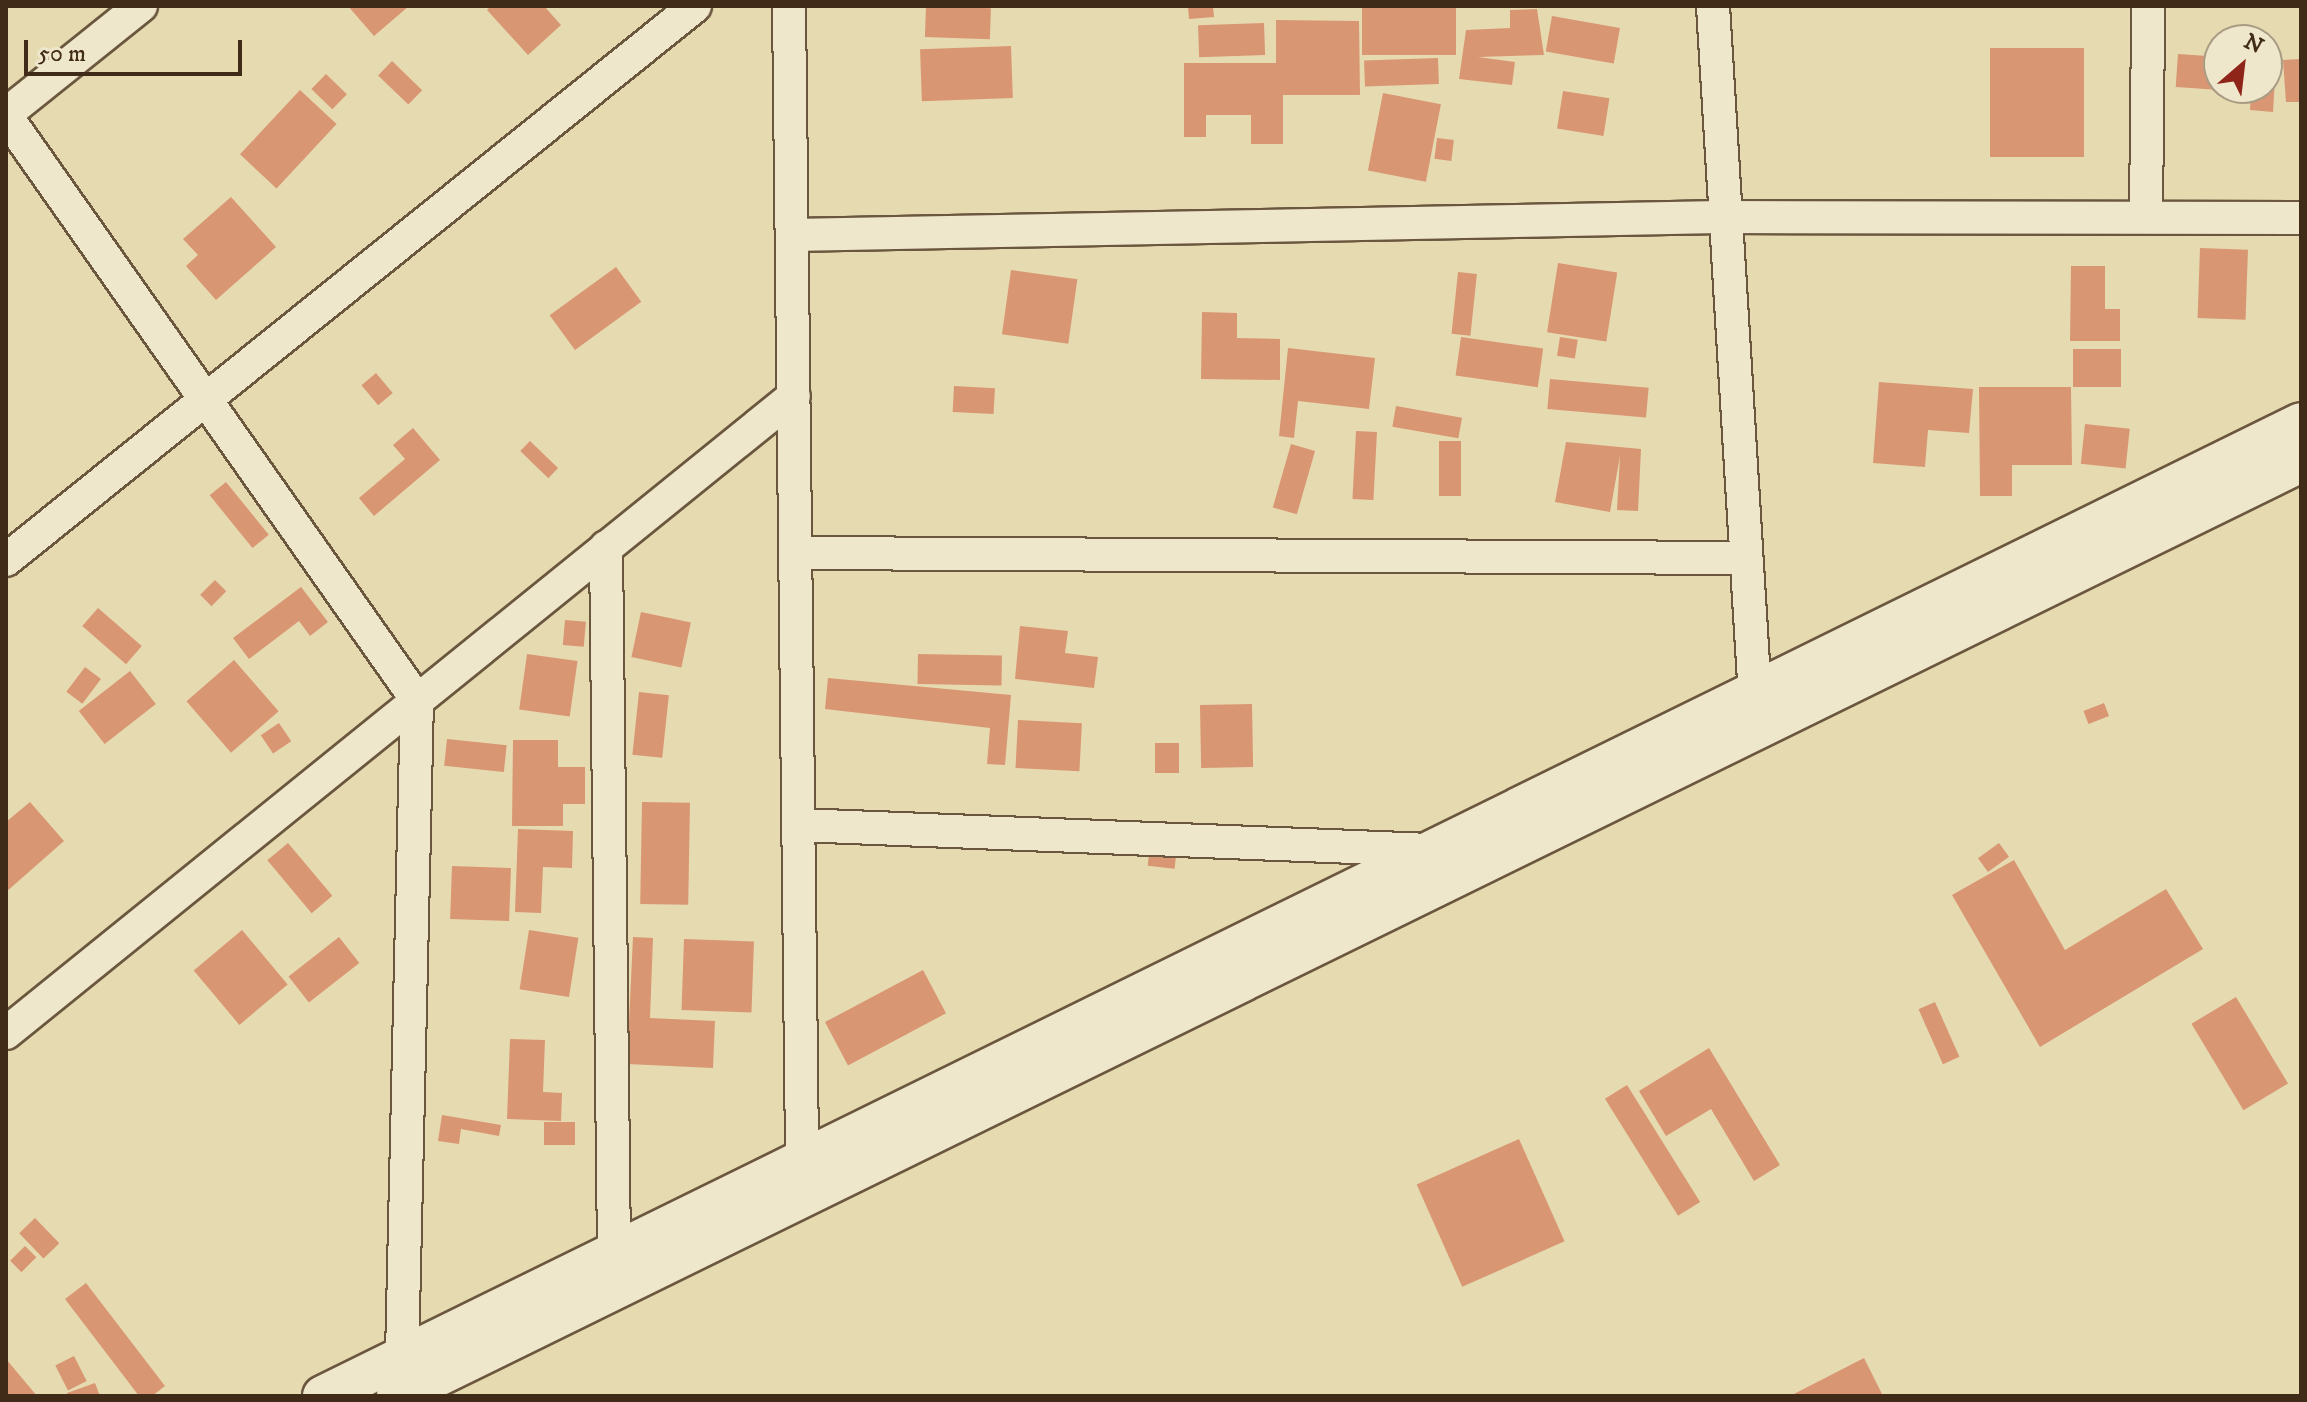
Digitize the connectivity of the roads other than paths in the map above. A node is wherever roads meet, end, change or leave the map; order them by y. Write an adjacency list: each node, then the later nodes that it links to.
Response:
1 (141, 6): 6 (street)
2 (695, 6): 12 (street)
3 (789, 6): 10 (street)
4 (1713, 6): 8 (street)
5 (2148, 6): 7 (street)
6 (6, 115): 12 (street)
7 (2146, 214): 8 (street); 9 (street)
8 (1721, 217): 10 (street); 17 (street)
9 (2301, 218)
10 (792, 235): 11 (street)
11 (794, 396): 15 (street); 16 (street)
12 (205, 400): 18 (street); 19 (street)
13 (2301, 423): 20 (street)
14 (2301, 462): 20 (street)
15 (606, 547): 19 (street); 25 (street)
16 (796, 553): 17 (street); 21 (street)
17 (1741, 558): 20 (street)
18 (6, 560)
19 (417, 700): 23 (street); 26 (street)
20 (1755, 711): 22 (street); 28 (street)
21 (799, 825): 22 (street); 24 (street)
22 (1431, 850): 24 (street)
23 (6, 1033)
24 (802, 1160): 25 (street)
25 (614, 1253): 26 (street)
26 (402, 1357): 27 (street)
27 (323, 1396)
28 (397, 1396)

